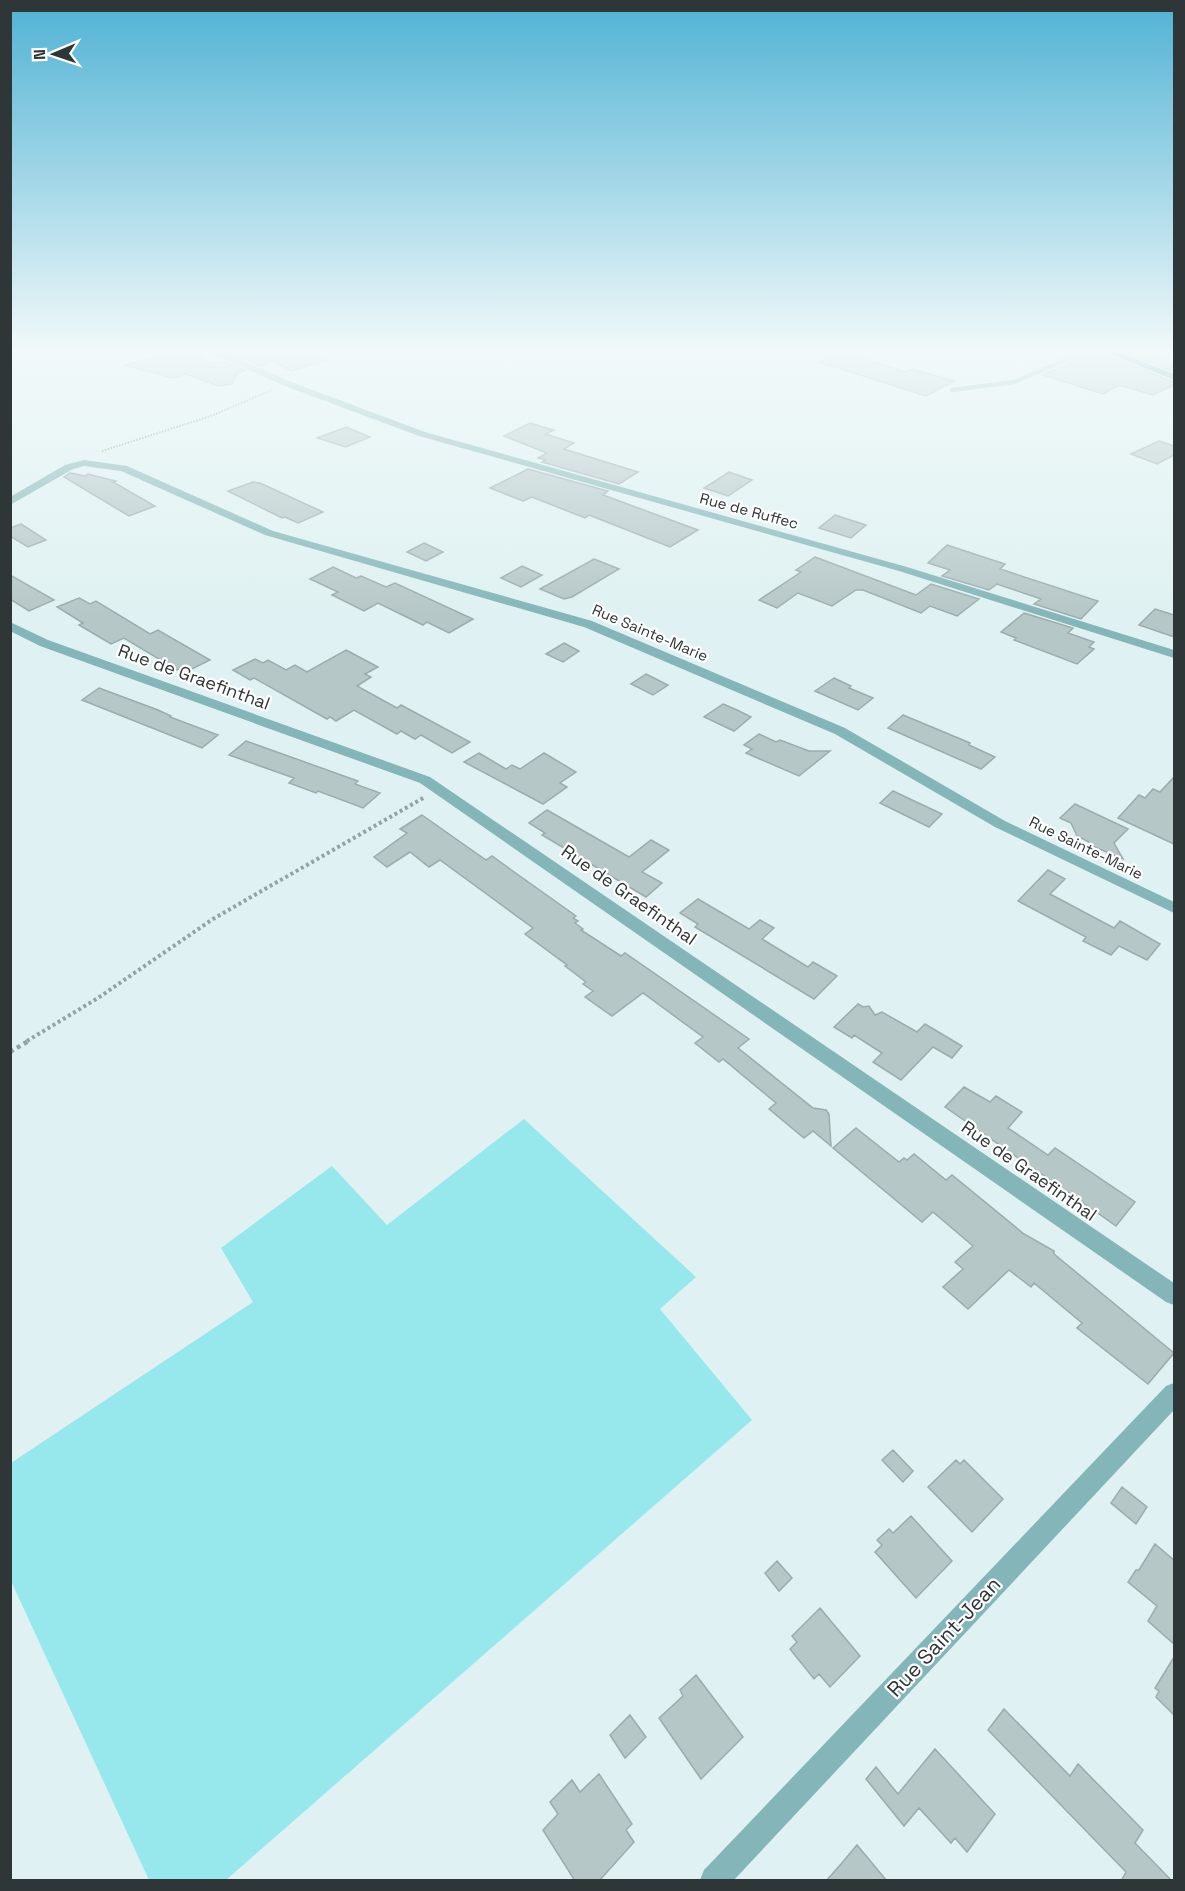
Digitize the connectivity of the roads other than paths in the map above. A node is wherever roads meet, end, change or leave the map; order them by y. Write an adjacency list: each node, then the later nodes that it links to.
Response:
1 (437, 438): 4 (street, Rue de Ruffec)
2 (10, 502): 5 (street, Rue Sainte-Marie)
3 (10, 626): 6 (street, Rue de Graefinthal)
4 (1174, 654)
5 (1174, 908)
6 (1174, 1295)
7 (1174, 1394): 8 (street, Rue Saint-Jean)
8 (714, 1881)

